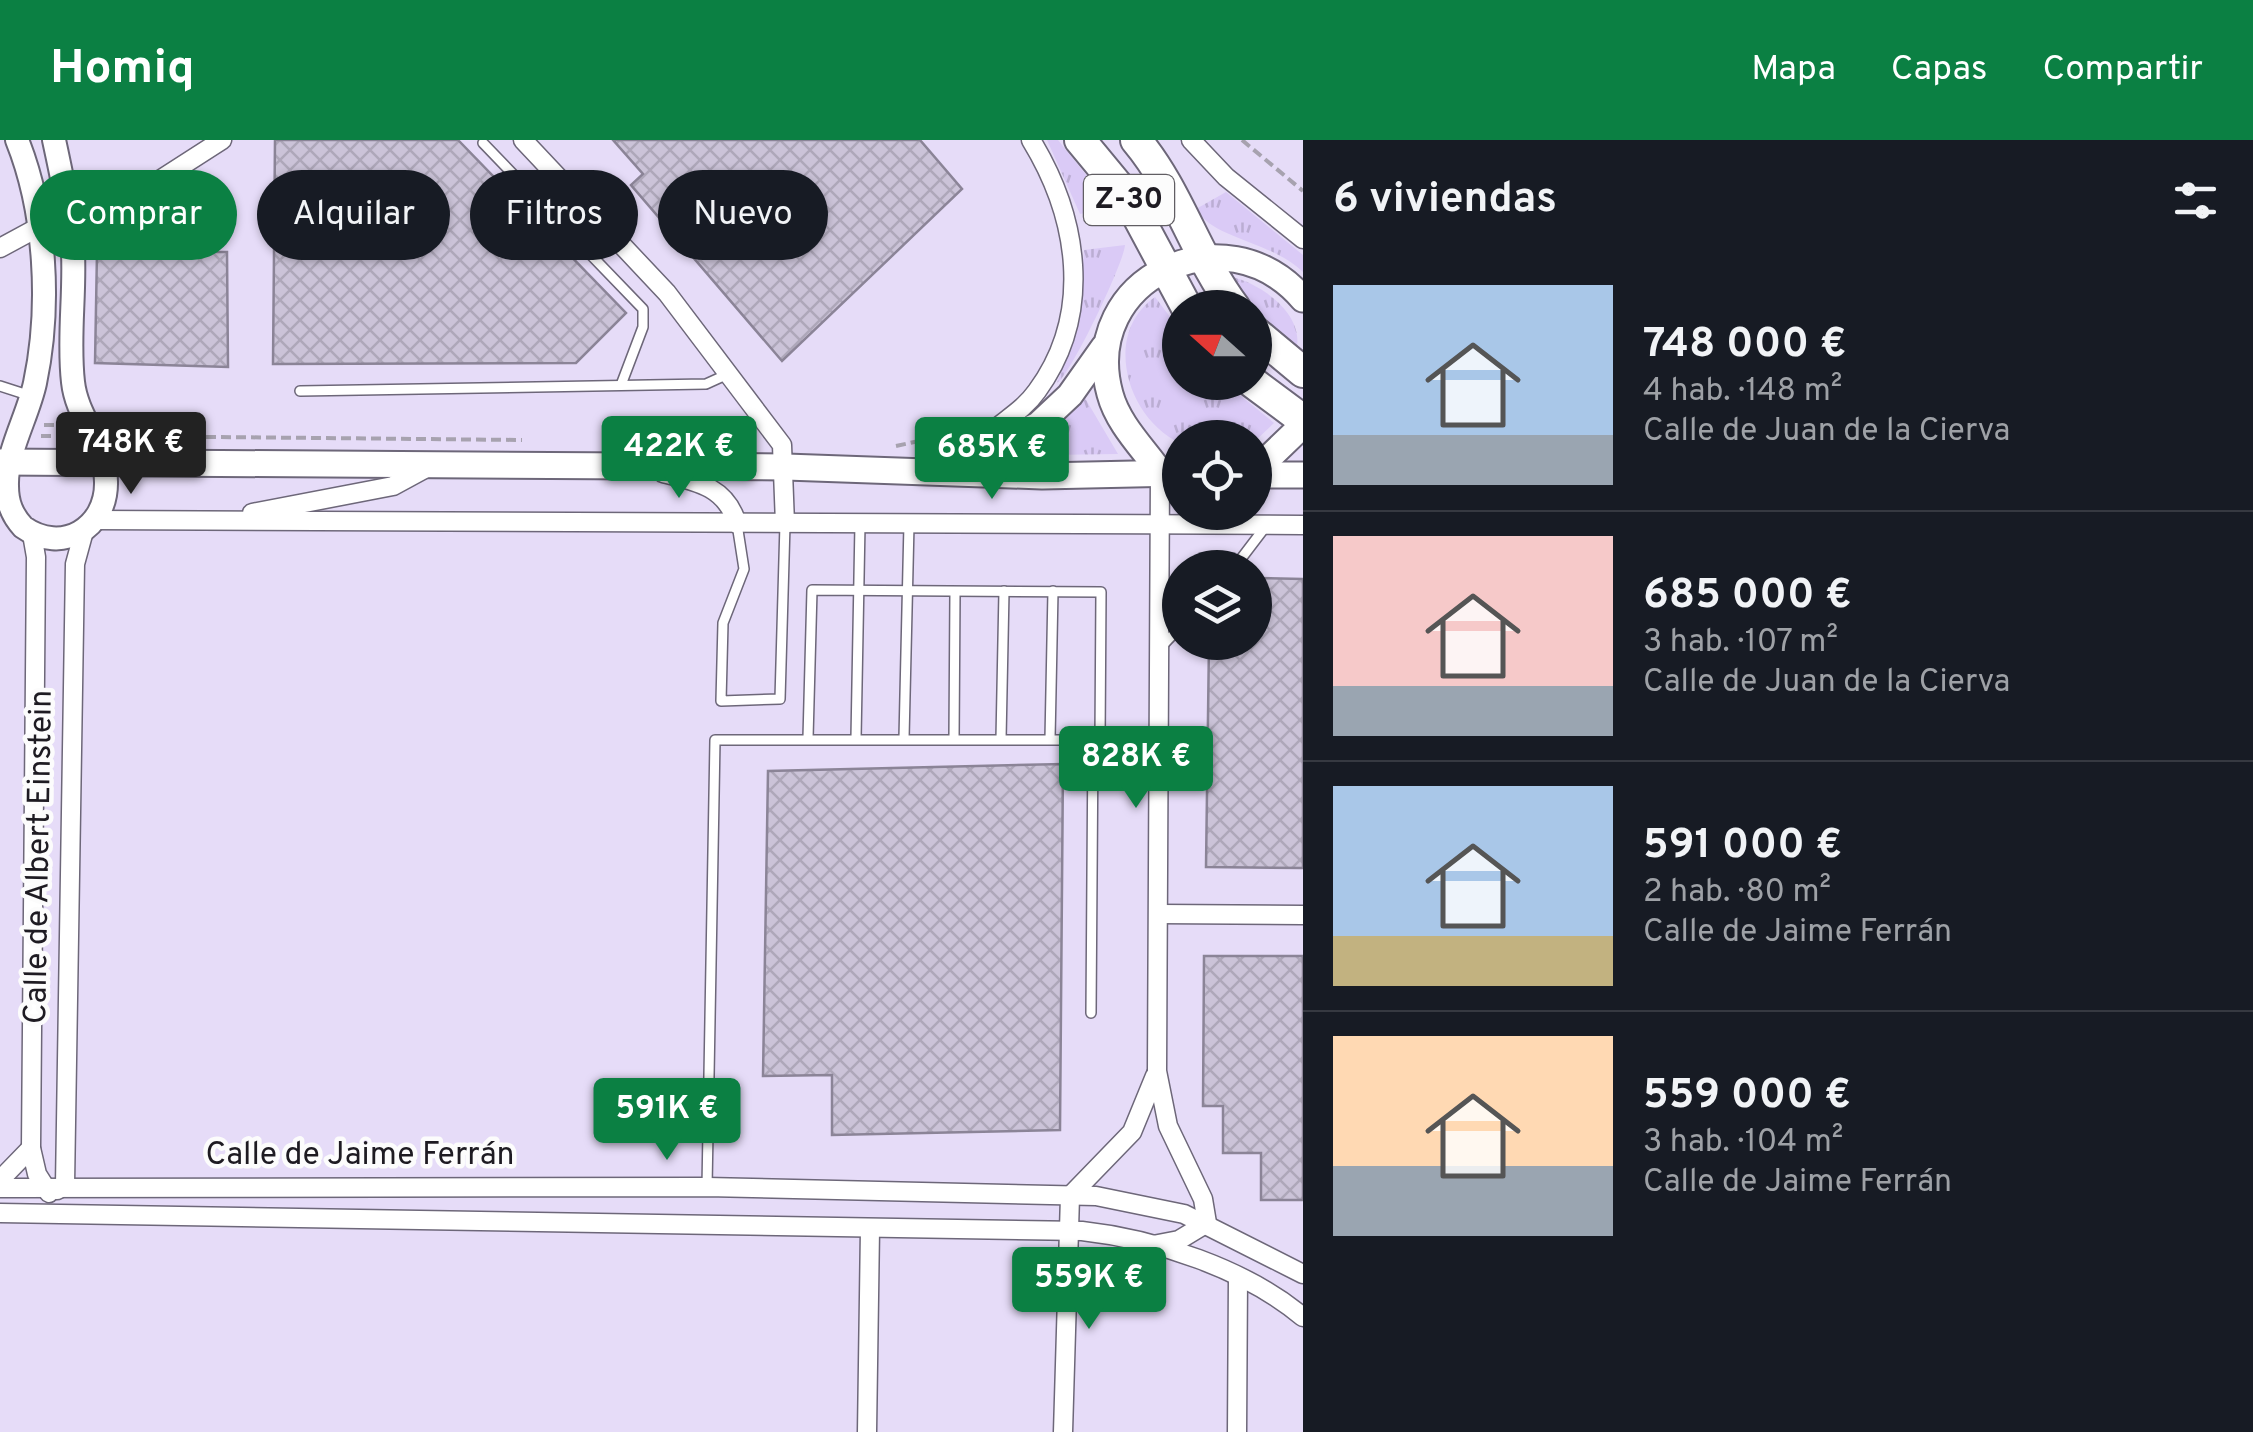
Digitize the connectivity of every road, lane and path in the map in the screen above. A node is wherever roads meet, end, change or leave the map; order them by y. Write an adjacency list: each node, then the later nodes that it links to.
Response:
1 (17, 140): 13 (street)
2 (54, 140): 11 (street)
3 (222, 140): 12 (street)
4 (523, 140): 28 (street)
5 (1031, 140): 42 (street)
6 (1080, 140): 21 (highway, Z-30)
7 (1136, 140): 18 (highway, Z-30)
8 (1191, 140): 16 (street)
9 (1242, 140): 14 (path)
10 (483, 143): 29 (lane)
11 (59, 170)
12 (175, 170)
13 (30, 181)
14 (1303, 191)
15 (30, 232): 17 (street)
16 (1303, 240)
17 (0, 248)
18 (1203, 257): 21 (main road); 23 (highway, Z-30); 24 (main road)
19 (39, 260): 32 (street)
20 (71, 260): 41 (street)
21 (1164, 269): 22 (highway, Z-30); 26 (main road)
22 (1176, 290)
23 (1224, 290)
24 (1303, 299)
25 (1272, 346): 27 (highway)
26 (1104, 347): 42 (main road); 45 (main road)
27 (1303, 372)
28 (728, 374): 29 (lane); 48 (street)
29 (621, 385): 31 (lane)
30 (0, 386): 32 (lane)
31 (300, 391)
32 (32, 396): 38 (street)
33 (1272, 398): 34 (highway)
34 (1303, 422): 43 (main road)
35 (44, 424): 36 (path)
36 (73, 425)
37 (974, 427): 40 (path)
38 (20, 436): 41 (path); 44 (street)
39 (535, 441): 41 (path)
40 (893, 446)
41 (101, 448): 44 (main road); 46 (main road); 62 (street)
42 (973, 454): 49 (main road)
43 (1272, 455)
44 (5, 462): 61 (street)
45 (1162, 463)
46 (434, 464): 47 (main road); 53 (street)
47 (639, 466): 48 (main road); 55 (street)
48 (786, 467): 49 (main road); 56 (street)
49 (946, 470): 50 (main road)
50 (1162, 472)
51 (1272, 474): 52 (main road)
52 (1303, 476)
53 (217, 520): 55 (street); 62 (street)
54 (1162, 520): 63 (street)
55 (737, 524): 56 (street); 56 (lane)
56 (785, 524): 57 (street)
57 (860, 524): 58 (street); 67 (lane)
58 (910, 524): 63 (street); 68 (lane)
59 (1272, 525): 60 (street)
60 (1303, 525)
61 (17, 526): 62 (street); 85 (street, Calle de Albert Einstein)
62 (90, 526): 88 (street, Calle de Albert Einstein)
63 (1161, 526): 65 (street)
64 (1191, 530): 66 (street)
65 (1163, 550)
66 (1167, 550)
67 (859, 592): 68 (lane); 73 (lane); 74 (lane)
68 (908, 592): 69 (lane); 75 (lane)
69 (955, 592): 70 (lane); 76 (lane)
70 (1004, 592): 71 (lane); 77 (lane)
71 (1053, 592): 78 (lane); 79 (lane)
72 (1162, 646): 80 (street)
73 (808, 738): 74 (lane); 87 (lane)
74 (856, 738): 75 (lane)
75 (904, 738): 76 (lane)
76 (954, 739): 77 (lane)
77 (1001, 739): 78 (lane)
78 (1050, 739): 79 (lane)
79 (1096, 739): 80 (lane); 83 (lane)
80 (1160, 740): 81 (street)
81 (1158, 914): 82 (street); 84 (street)
82 (1303, 914)
83 (1092, 1013)
84 (1156, 1070): 89 (street); 92 (street)
85 (31, 1148): 86 (street); 88 (street, Calle de Albert Einstein)
86 (0, 1184): 88 (street, Calle de Jaime Ferrán)
87 (707, 1187): 88 (street, Calle de Jaime Ferrán); 89 (street, Calle de Jaime Ferrán)
88 (53, 1190): 90 (street); 91 (street)
89 (1070, 1196): 92 (street, Calle de Jaime Ferrán); 94 (street)
90 (75, 1210): 91 (street, Calle de Jaime Ferrán); 93 (street, Calle de Jaime Ferrán)
91 (2, 1213)
92 (1207, 1223): 95 (street); 96 (street, Calle de Jaime Ferrán)
93 (870, 1229): 94 (street, Calle de Jaime Ferrán); 99 (street)
94 (1068, 1231): 95 (street, Calle de Jaime Ferrán); 100 (street)
95 (1152, 1245): 97 (street, Calle de Jaime Ferrán)
96 (1303, 1274)
97 (1238, 1277): 98 (street, Calle de Jaime Ferrán); 101 (street)
98 (1303, 1318)
99 (867, 1432)
100 (1064, 1432)
101 (1237, 1432)

